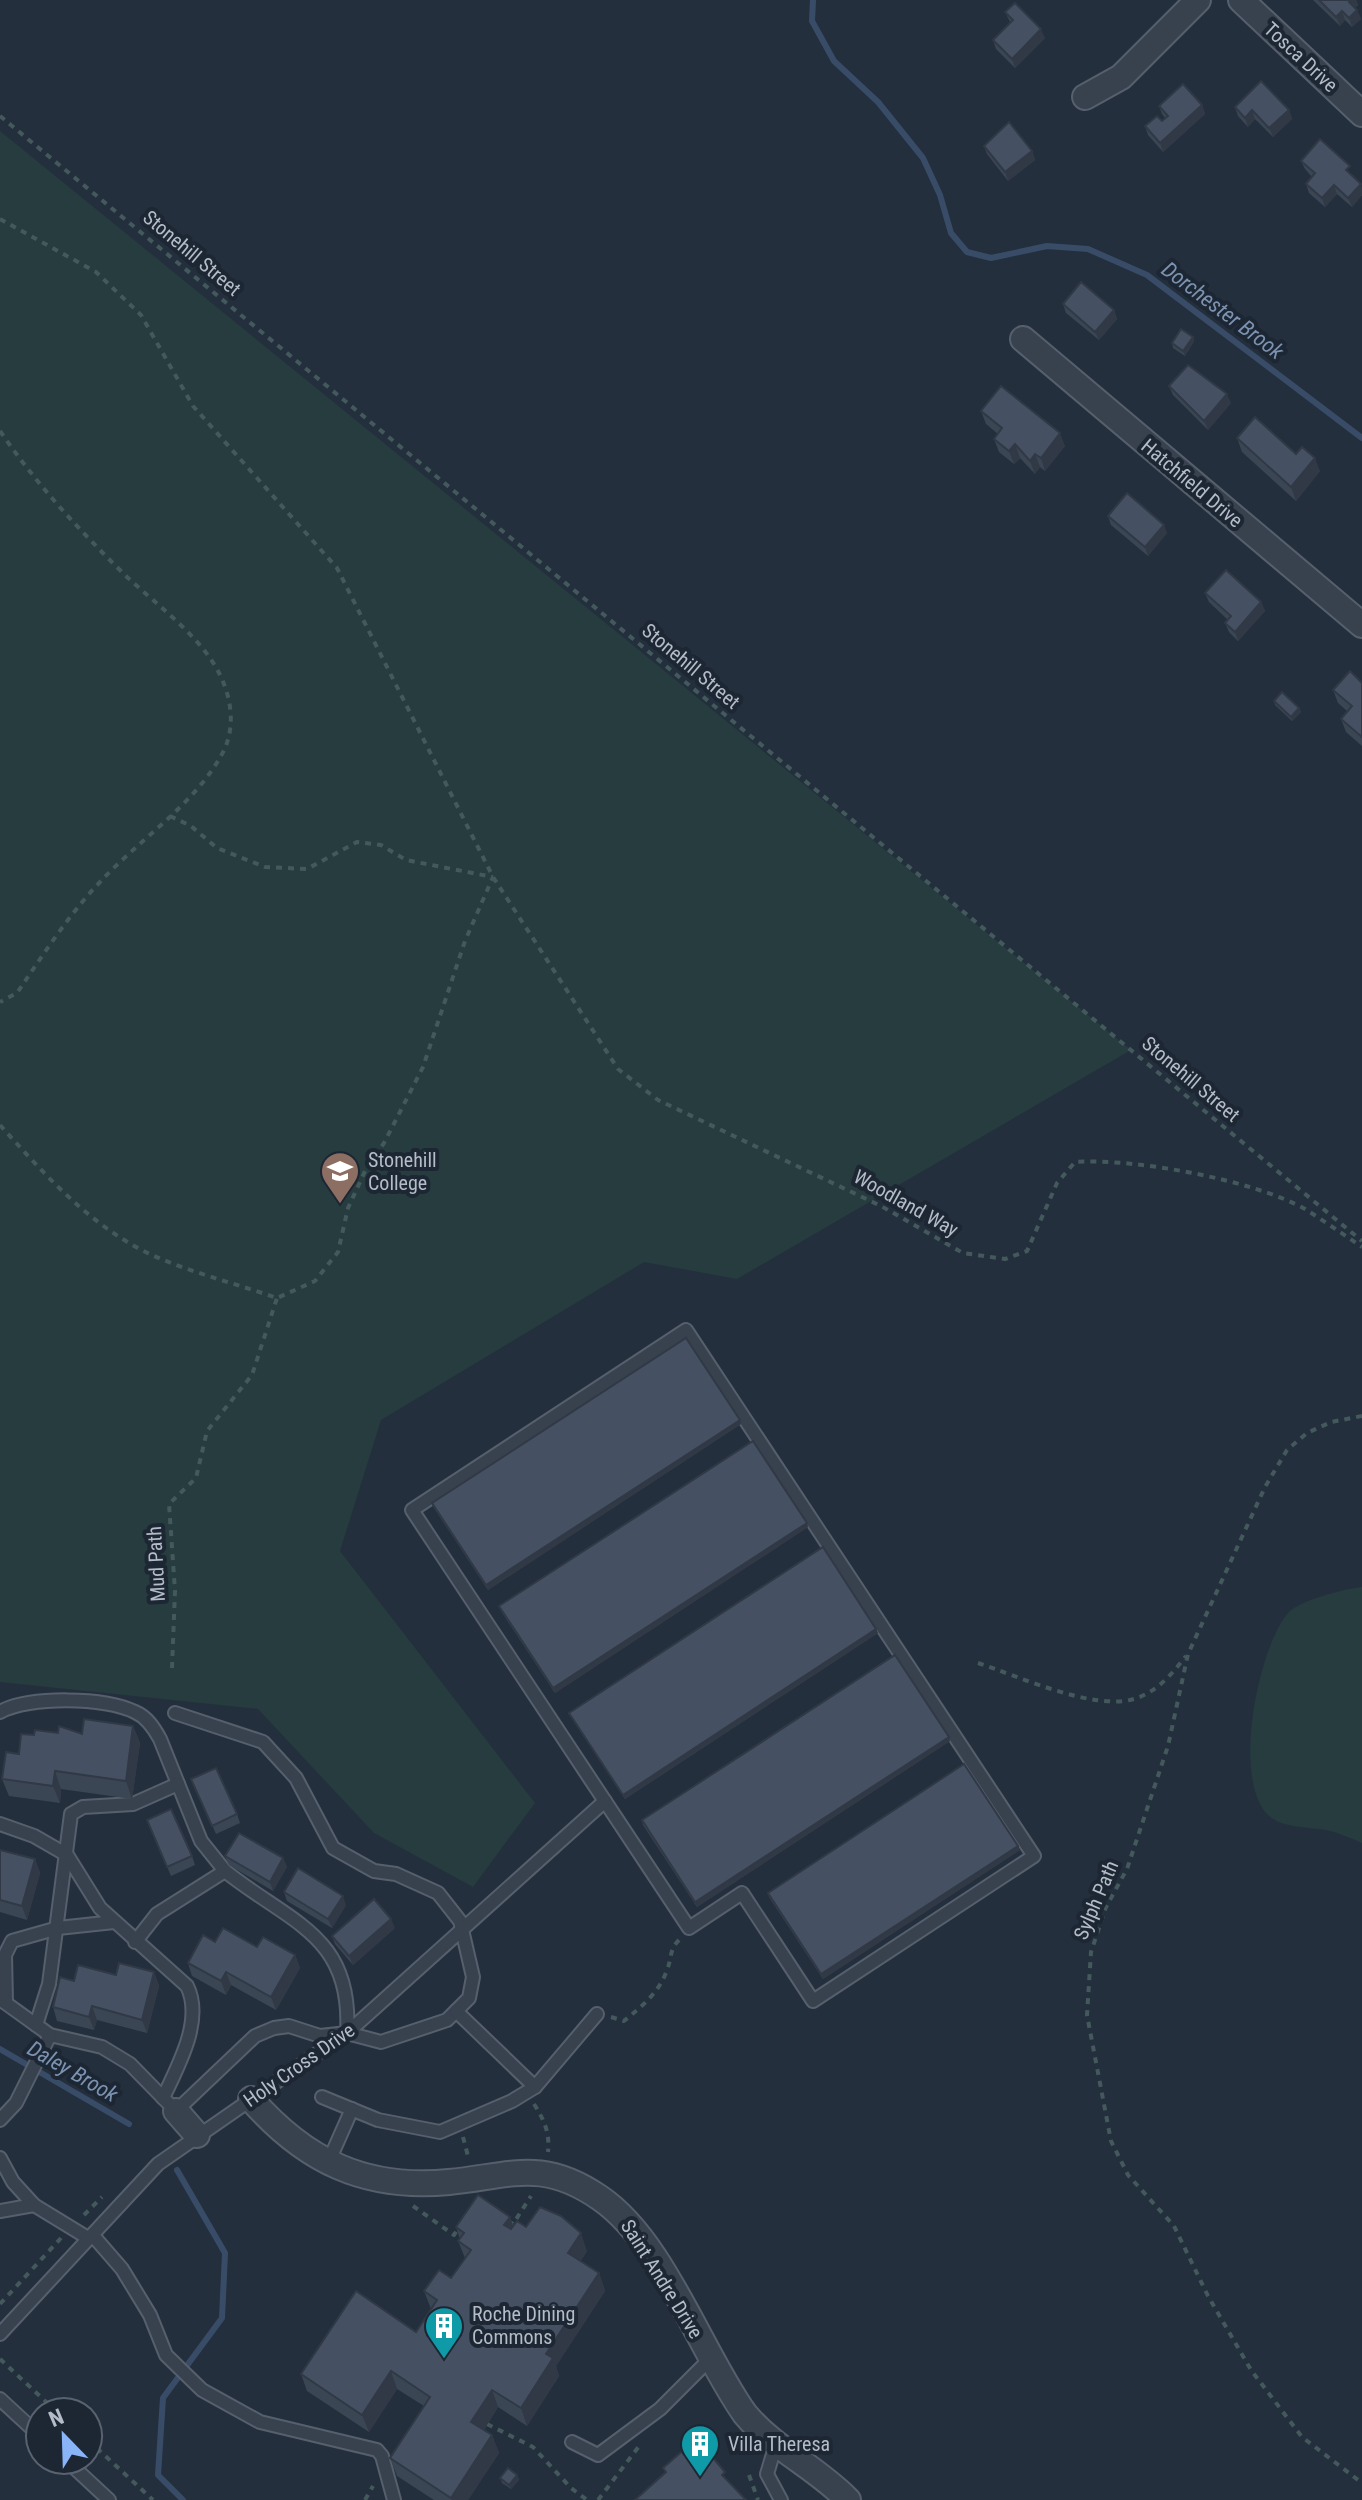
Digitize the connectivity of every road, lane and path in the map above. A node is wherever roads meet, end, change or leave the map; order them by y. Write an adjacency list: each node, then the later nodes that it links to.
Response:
1 (1198, 0): 3 (street)
2 (1241, 0): 4 (street, Tosca Drive)
3 (1085, 97)
4 (1362, 114)
5 (0, 116): 14 (path, Stonehill Street)
6 (0, 219): 11 (path)
7 (1023, 339): 9 (street, Hatchfield Drive)
8 (0, 431): 10 (path)
9 (1362, 625)
10 (170, 816): 11 (path); 12 (path)
11 (493, 877): 14 (path, Woodland Way); 15 (path)
12 (0, 1002)
13 (0, 1125): 15 (path)
14 (1362, 1244)
15 (277, 1298): 19 (path, Mud Path)
16 (1362, 1416): 17 (path, Sylph Path)
17 (1188, 1654): 18 (path); 72 (path, Sylph Path)
18 (978, 1663)
19 (172, 1668)
20 (0, 1712): 22 (lane)
21 (175, 1713): 28 (lane)
22 (178, 1784): 25 (lane); 26 (lane)
23 (605, 1801): 28 (lane, Holy Cross Drive); 30 (lane); 30 (lane)
24 (0, 1824): 25 (lane)
25 (67, 1855): 27 (lane); 29 (lane)
26 (225, 1871): 31 (lane); 36 (lane)
27 (114, 1922): 29 (lane); 31 (lane)
28 (462, 1927): 33 (lane); 36 (lane, Holy Cross Drive)
29 (58, 1928): 32 (lane); 35 (lane)
30 (689, 1928): 34 (path)
31 (135, 1942): 41 (lane)
32 (3, 2001): 35 (lane)
33 (456, 2011): 36 (lane); 38 (lane)
34 (597, 2014): 38 (lane)
35 (36, 2025): 37 (lane)
36 (347, 2033): 40 (lane, Holy Cross Drive); 41 (lane)
37 (50, 2035): 41 (lane); 43 (lane)
38 (531, 2089): 44 (lane); 47 (path)
39 (322, 2097): 42 (lane)
40 (251, 2099): 45 (lane, Holy Cross Drive); 48 (street, Saint Andre Drive)
41 (170, 2104): 45 (street)
42 (352, 2109): 44 (lane); 48 (lane)
43 (0, 2120)
44 (460, 2123): 49 (path)
45 (197, 2135): 57 (lane, Holy Cross Drive)
46 (0, 2158): 52 (lane)
47 (547, 2159)
48 (328, 2163): 60 (street, Saint Andre Drive)
49 (470, 2164)
50 (538, 2185): 54 (path)
51 (402, 2198): 55 (path)
52 (34, 2205): 53 (lane); 57 (lane)
53 (0, 2211)
54 (501, 2217)
55 (462, 2224)
56 (61, 2237): 58 (path)
57 (92, 2239): 59 (lane, Holy Cross Drive); 75 (lane)
58 (0, 2304)
59 (0, 2334)
60 (711, 2358): 66 (lane); 68 (street, Saint Andre Drive)
61 (0, 2359): 62 (path)
62 (40, 2396)
63 (0, 2399): 64 (lane)
64 (24, 2421)
65 (487, 2424): 76 (path)
66 (572, 2442)
67 (642, 2443): 77 (path)
68 (776, 2444): 79 (lane); 80 (street, Saint Andre Drive)
69 (104, 2455): 74 (path)
70 (751, 2468): 78 (path)
71 (83, 2476): 73 (lane)
72 (1362, 2483)
73 (109, 2500)
74 (153, 2500)
75 (394, 2500)
76 (587, 2500)
77 (598, 2500)
78 (758, 2500)
79 (781, 2500)
80 (848, 2500)

